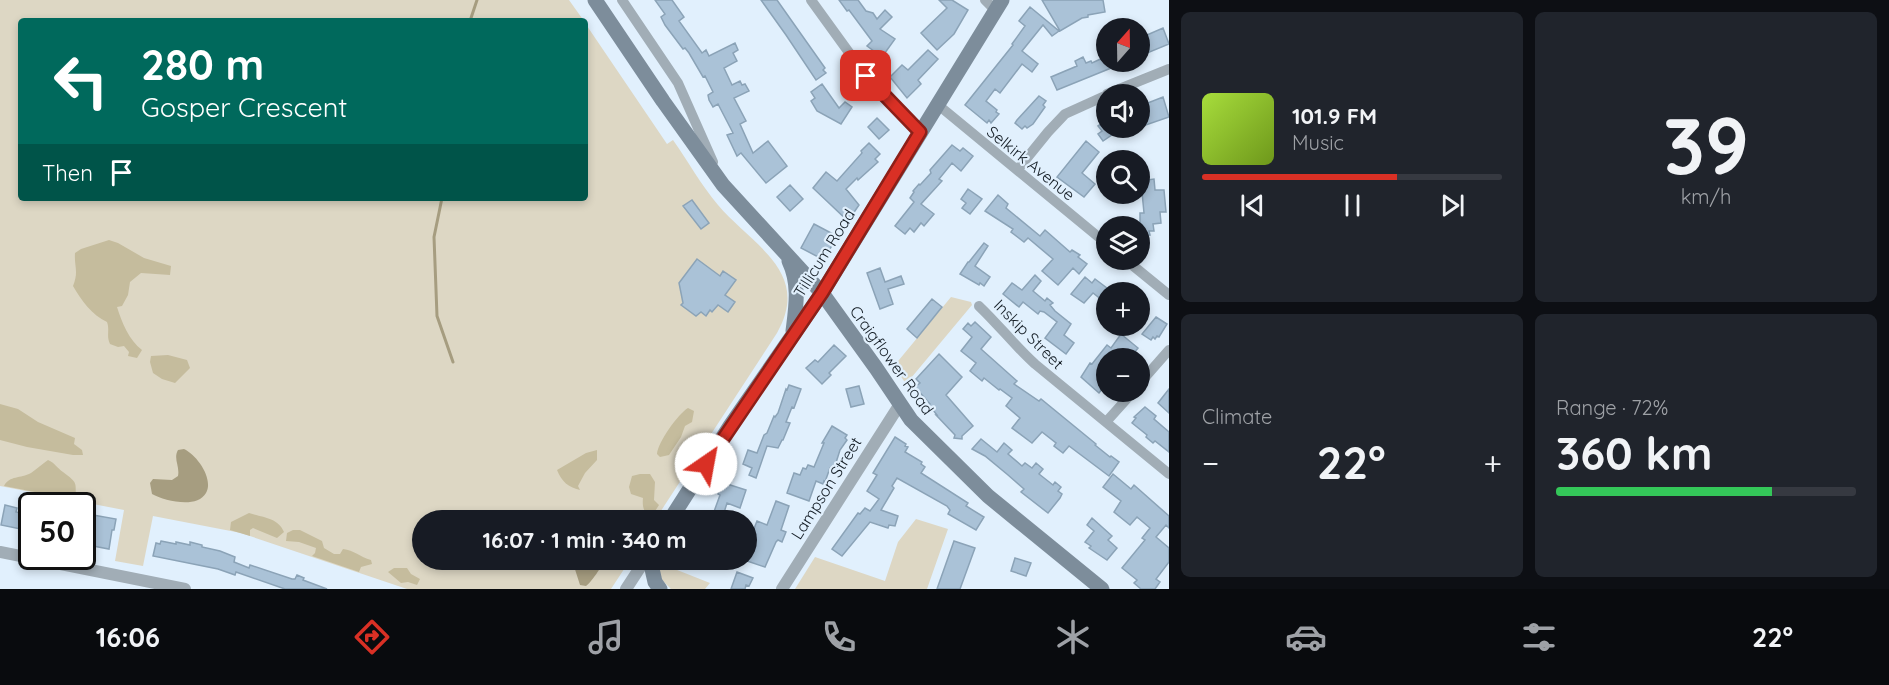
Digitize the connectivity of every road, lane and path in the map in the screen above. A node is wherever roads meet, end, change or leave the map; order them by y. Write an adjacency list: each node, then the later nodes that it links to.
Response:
1 (595, 0): 11 (main road, Craigflower Road)
2 (622, 0): 11 (street, Craigflower Road)
3 (811, 0): 9 (street)
4 (994, 3): 8 (main road, Tillicum Road)
5 (1169, 69): 6 (street)
6 (1133, 84)
7 (1096, 99): 10 (street)
8 (937, 104): 9 (main road, Tillicum Road); 10 (street, Selkirk Avenue)
9 (920, 132): 15 (main road, Tillicum Road)
10 (1018, 169): 12 (street, Selkirk Avenue)
11 (723, 185): 13 (main road, Craigflower Road)
12 (1096, 235)
13 (775, 241): 15 (main road, Craigflower Road); 18 (main road)
14 (1138, 270): 16 (street)
15 (822, 293): 18 (main road, Tillicum Road); 22 (main road, Craigflower Road)
16 (1169, 295)
17 (980, 306): 23 (street, Inskip Street)
18 (792, 335): 25 (main road, Tillicum Road)
19 (1169, 350): 20 (street)
20 (1150, 372)
21 (1124, 402): 23 (street)
22 (900, 404): 32 (street, Lampson Street); 33 (main road, Craigflower Road)
23 (1106, 422): 24 (street, Inskip Street)
24 (1169, 474)
25 (676, 510)
26 (0, 552): 29 (street)
27 (638, 570): 30 (street)
28 (652, 570): 31 (main road)
29 (185, 589)
30 (626, 589)
31 (660, 589)
32 (782, 589)
33 (1102, 589)

